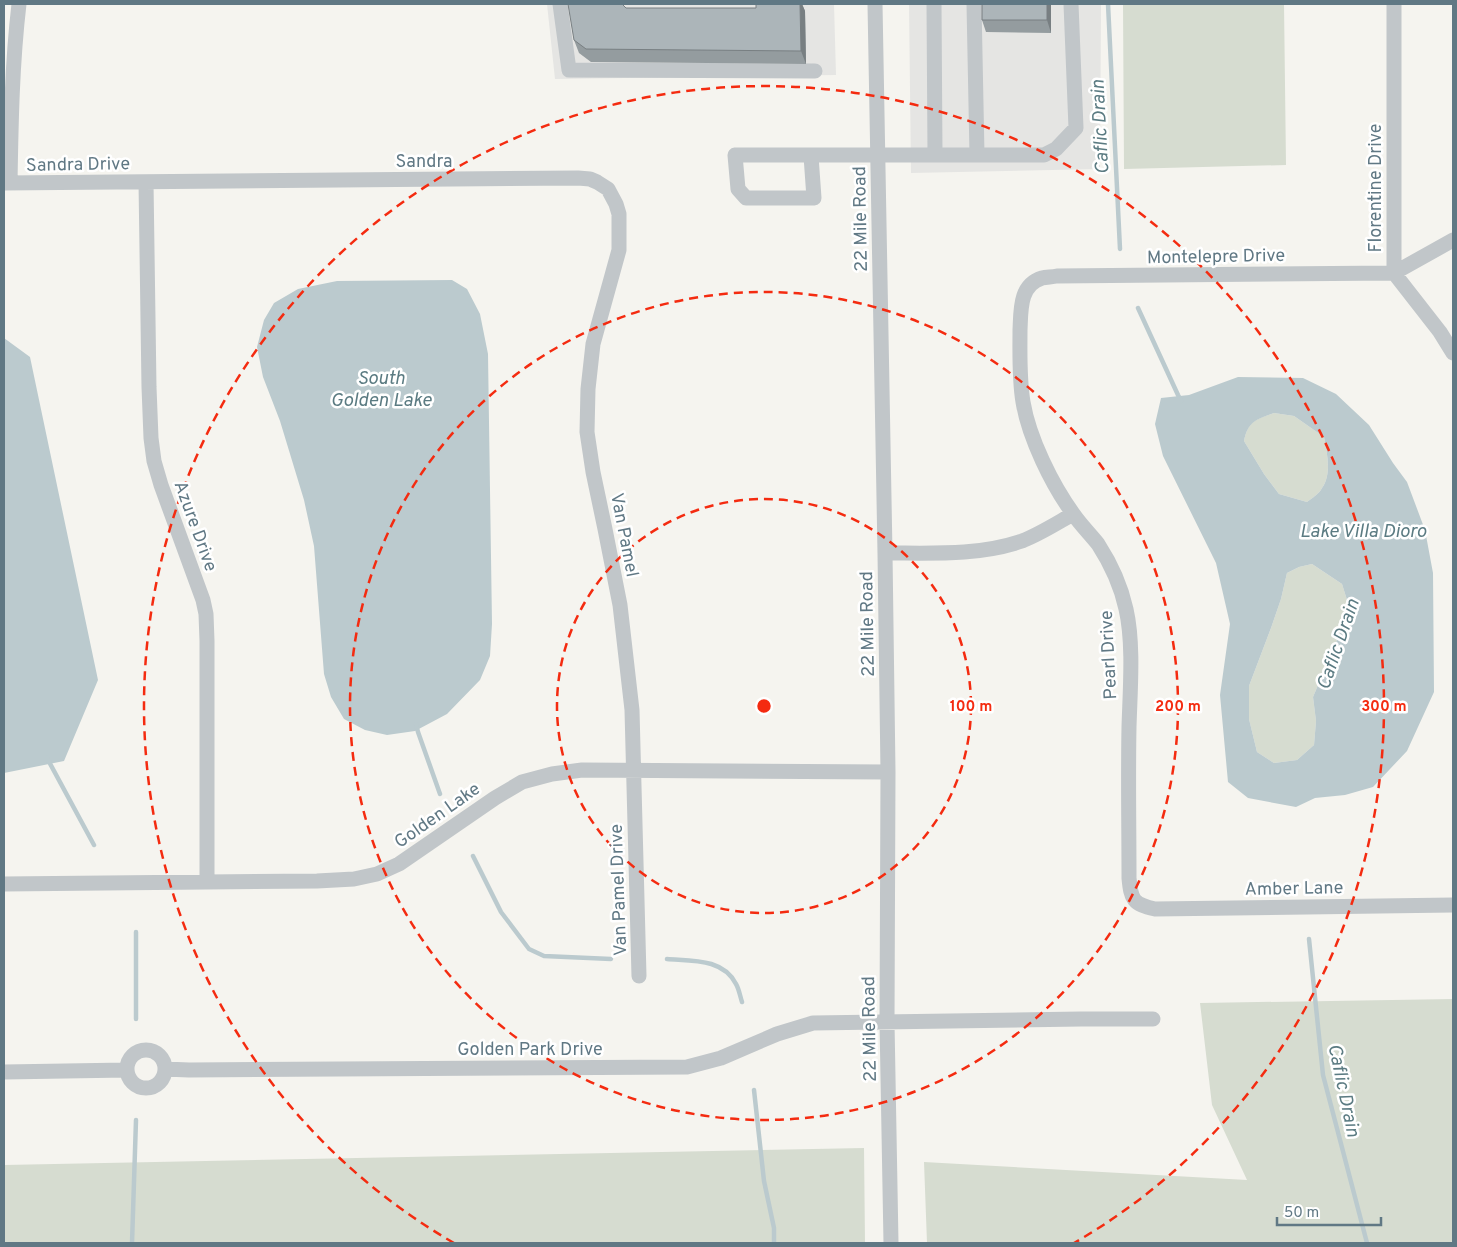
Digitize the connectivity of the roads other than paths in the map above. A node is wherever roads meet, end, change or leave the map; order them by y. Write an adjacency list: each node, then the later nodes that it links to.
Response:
1 (19, 4): 14 (street)
2 (560, 4): 8 (street)
3 (875, 4): 12 (street, 22 Mile Road)
4 (934, 4): 9 (street)
5 (974, 4): 10 (street)
6 (1071, 4): 10 (street)
7 (1394, 4): 16 (street, Florentine Drive)
8 (815, 71)
9 (935, 155): 10 (street); 12 (street)
10 (977, 155)
11 (811, 156): 11 (street); 12 (street)
12 (878, 156): 21 (street, 22 Mile Road)
13 (146, 182): 14 (street, Sandra Drive); 17 (street, Sandra); 25 (street, Azure Drive)
14 (7, 183)
15 (1453, 240): 16 (street, Montelepre Drive)
16 (1394, 272): 18 (street, Montelepre Drive); 19 (street, Florentine Drive)
17 (612, 276): 22 (street, Van Pamel)
18 (1020, 340): 20 (street, Pearl Drive)
19 (1453, 353)
20 (1073, 514): 21 (street); 27 (street, Pearl Drive)
21 (885, 553): 23 (street, 22 Mile Road)
22 (634, 770): 23 (street, Golden Lake); 24 (street, Van Pamel); 25 (street, Golden Lake)
23 (888, 772): 31 (street, 22 Mile Road)
24 (634, 804): 29 (street, Van Pamel Drive)
25 (208, 882): 26 (street, Golden Lake)
26 (4, 884)
27 (1136, 903): 28 (street, Amber Lane)
28 (1453, 905)
29 (639, 976)
30 (1153, 1019): 31 (street, Golden Park Drive)
31 (887, 1022): 32 (street, Golden Park Drive); 35 (street, 22 Mile Road)
32 (165, 1069): 33 (street); 33 (street)
33 (127, 1070): 34 (street)
34 (4, 1072)
35 (892, 1243)

